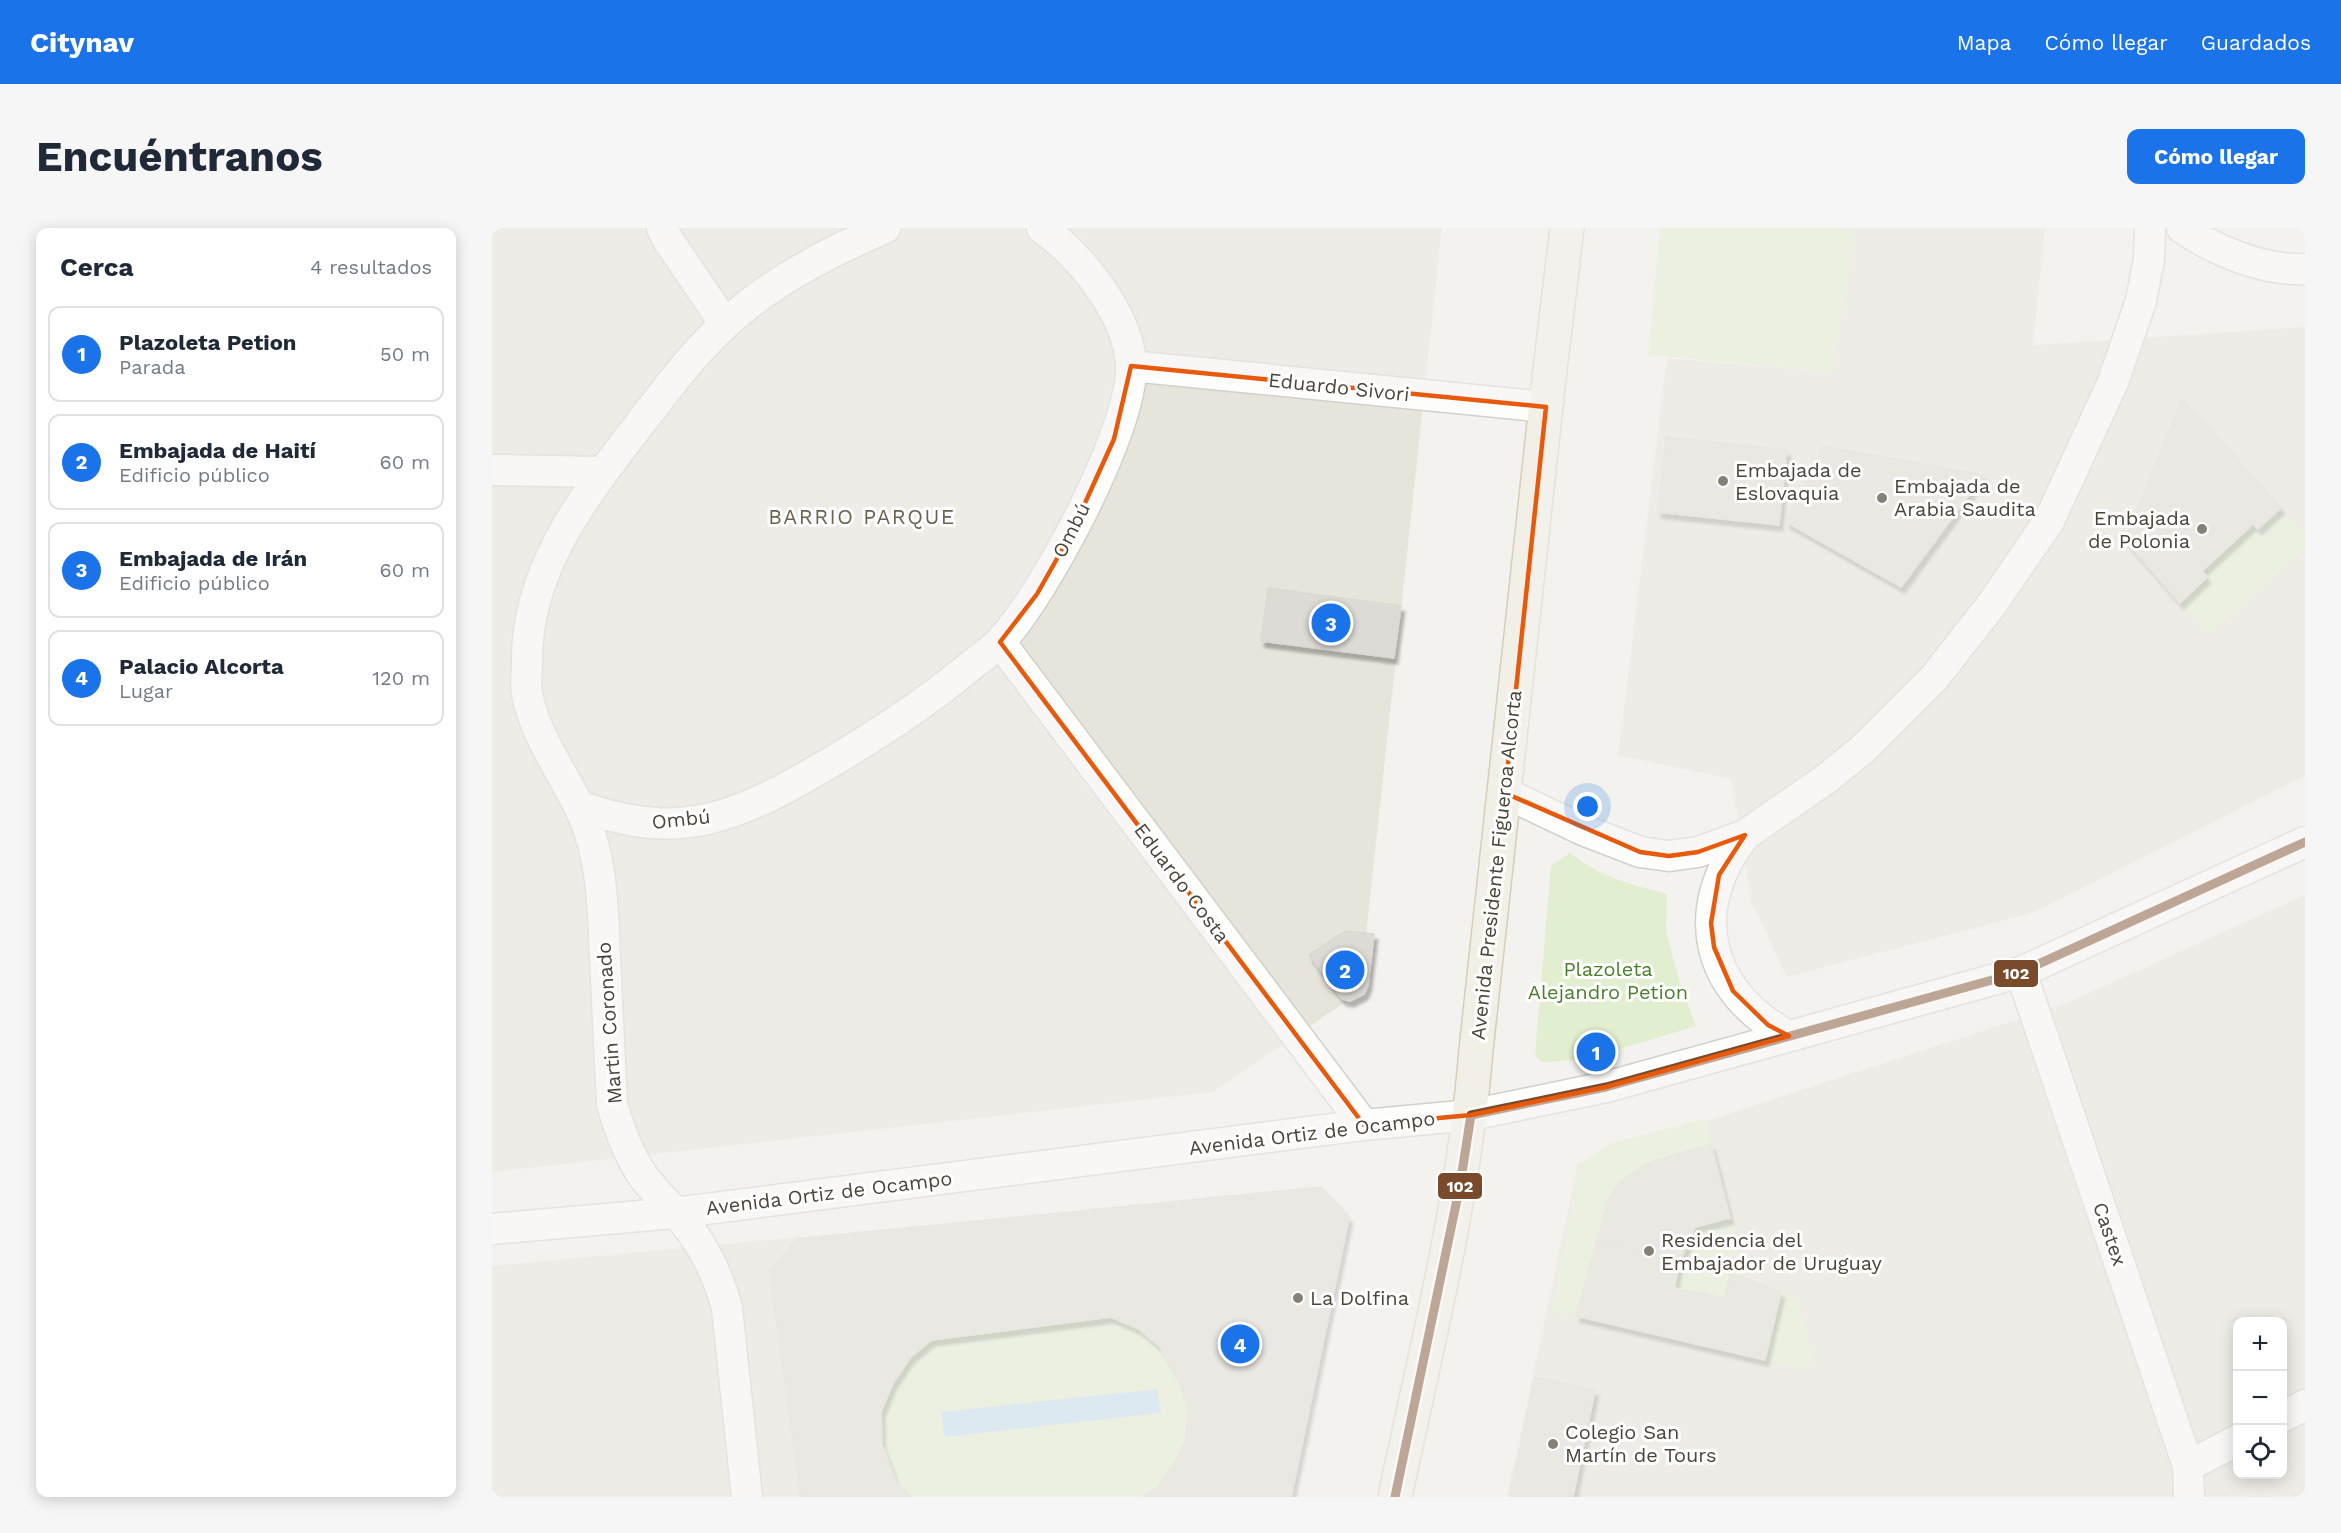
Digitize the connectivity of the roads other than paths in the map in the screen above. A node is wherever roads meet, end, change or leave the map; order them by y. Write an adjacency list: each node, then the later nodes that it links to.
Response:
1 (662, 228): 8 (street)
2 (885, 228): 8 (street)
3 (1042, 228): 9 (street, Ombú)
4 (1567, 228): 10 (main road, Avenida Presidente Figueroa Alcorta)
5 (2150, 228): 16 (street)
6 (2182, 228): 7 (street)
7 (2305, 269)
8 (725, 324): 12 (street)
9 (1131, 366): 10 (street, Eduardo Sivori); 13 (street, Ombú)
10 (1546, 407): 14 (main road, Avenida Presidente Figueroa Alcorta)
11 (492, 471): 12 (street)
12 (603, 472): 15 (street)
13 (1000, 642): 15 (street, Ombú); 21 (street, Eduardo Costa)
14 (1504, 793): 16 (street); 20 (main road, Avenida Presidente Figueroa Alcorta)
15 (581, 807): 22 (street, Martin Coronado)
16 (1745, 835): 19 (street)
17 (2305, 842): 18 (street, Avenida Ortiz de Ocampo)
18 (2022, 972): 19 (street, Avenida Ortiz de Ocampo); 27 (street, Castex)
19 (1789, 1036): 20 (street, Avenida Ortiz de Ocampo)
20 (1471, 1115): 21 (street, Avenida Ortiz de Ocampo); 29 (main road, Avenida Presidente Figueroa Alcorta)
21 (1364, 1125): 22 (street, Avenida Ortiz de Ocampo)
22 (674, 1213): 23 (street, Avenida Ortiz de Ocampo); 28 (street, Martin Coronado)
23 (492, 1228)
24 (2305, 1406): 25 (street)
25 (2287, 1415)
26 (2233, 1443): 27 (street)
27 (2188, 1466): 30 (street, Castex)
28 (747, 1497)
29 (1395, 1497)
30 (2189, 1497)

